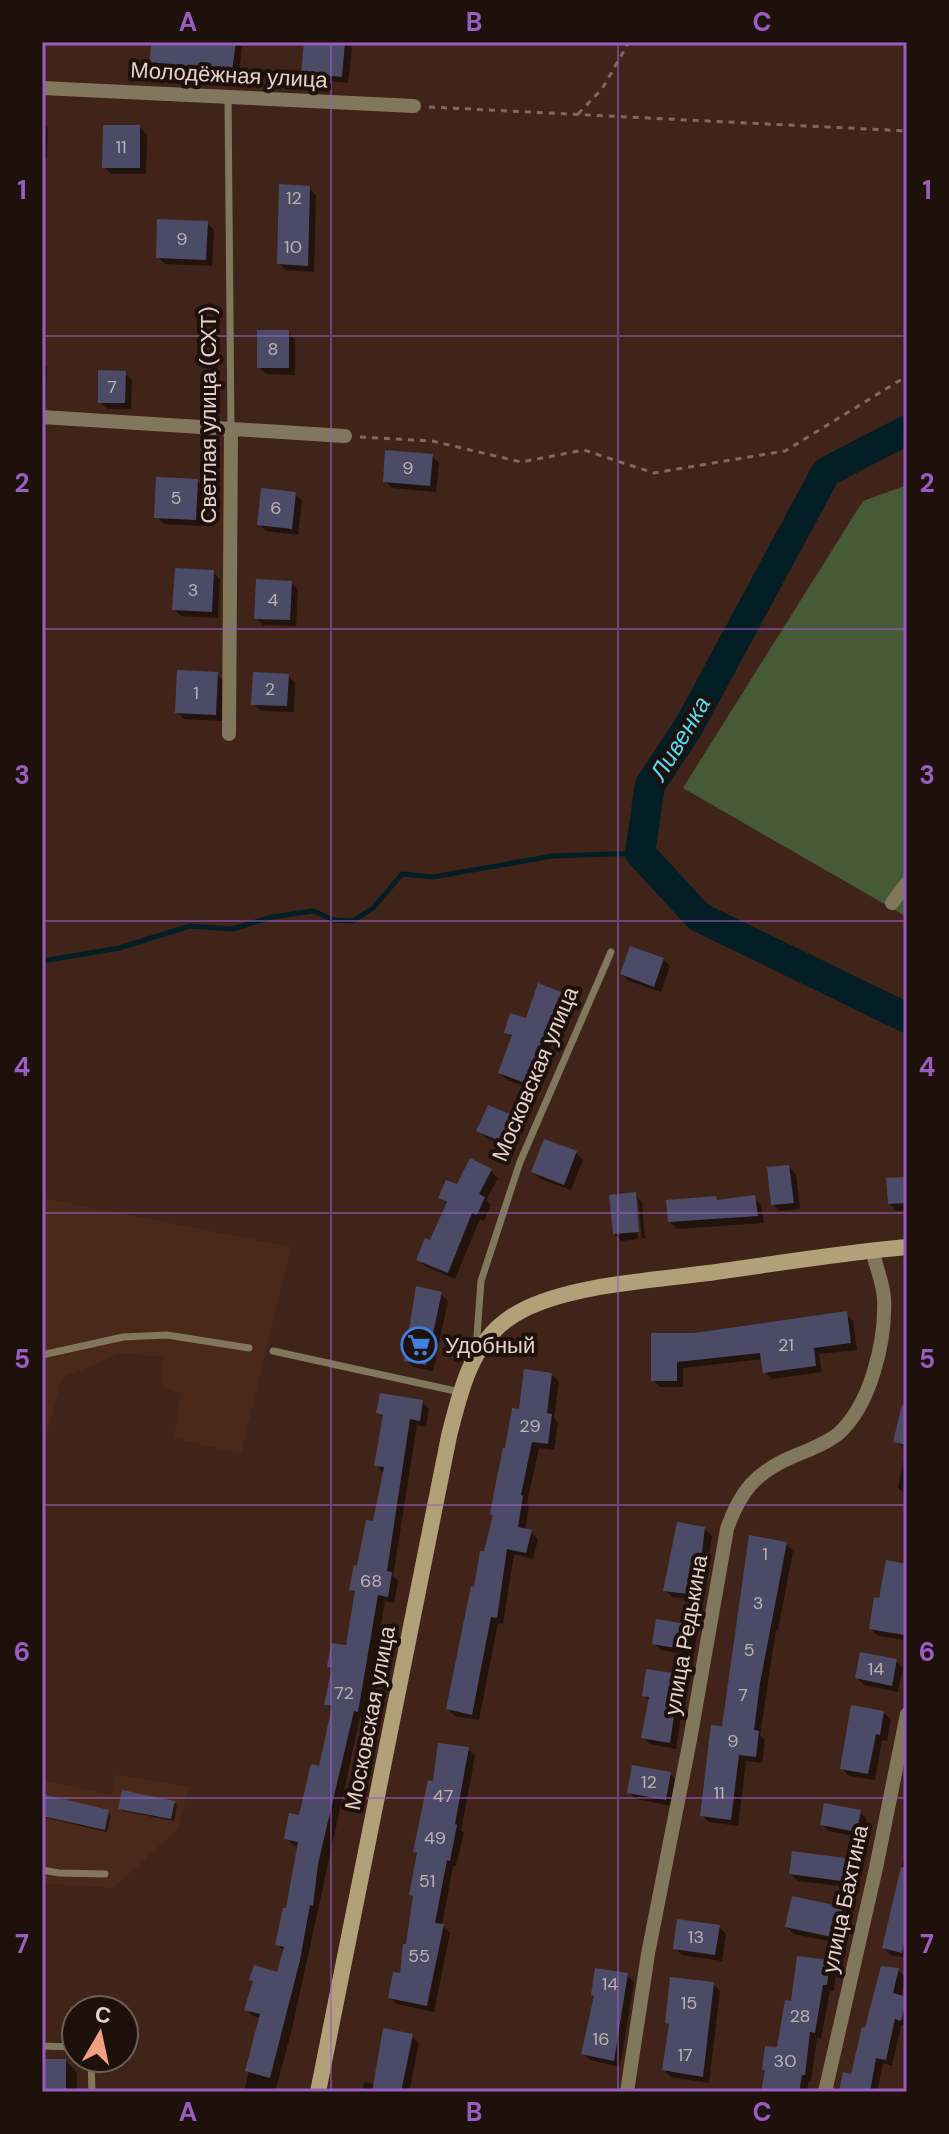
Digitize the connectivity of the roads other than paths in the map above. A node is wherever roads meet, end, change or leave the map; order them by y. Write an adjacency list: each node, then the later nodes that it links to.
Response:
1 (42, 88): 2 (street, Молодёжная улица)
2 (228, 97): 3 (street, Молодёжная улица); 5 (lane, Светлая улица (СХТ))
3 (414, 106)
4 (42, 417): 5 (street)
5 (231, 429): 6 (street); 7 (street, Светлая улица (СХТ))
6 (345, 436)
7 (229, 734)
8 (907, 883): 9 (street)
9 (892, 903)
10 (611, 952): 16 (lane, Московская улица)
11 (907, 1247): 12 (street, Московская улица)
12 (872, 1250): 16 (street, Московская улица); 22 (street, улица Редькина)
13 (249, 1348): 15 (lane)
14 (273, 1351): 17 (lane)
15 (42, 1355)
16 (476, 1355): 17 (street, Московская улица)
17 (460, 1392): 21 (street, Московская улица)
18 (907, 1714): 23 (street, улица Бахтина)
19 (42, 1870): 20 (lane)
20 (105, 1874)
21 (318, 2092)
22 (627, 2092)
23 (825, 2092)

